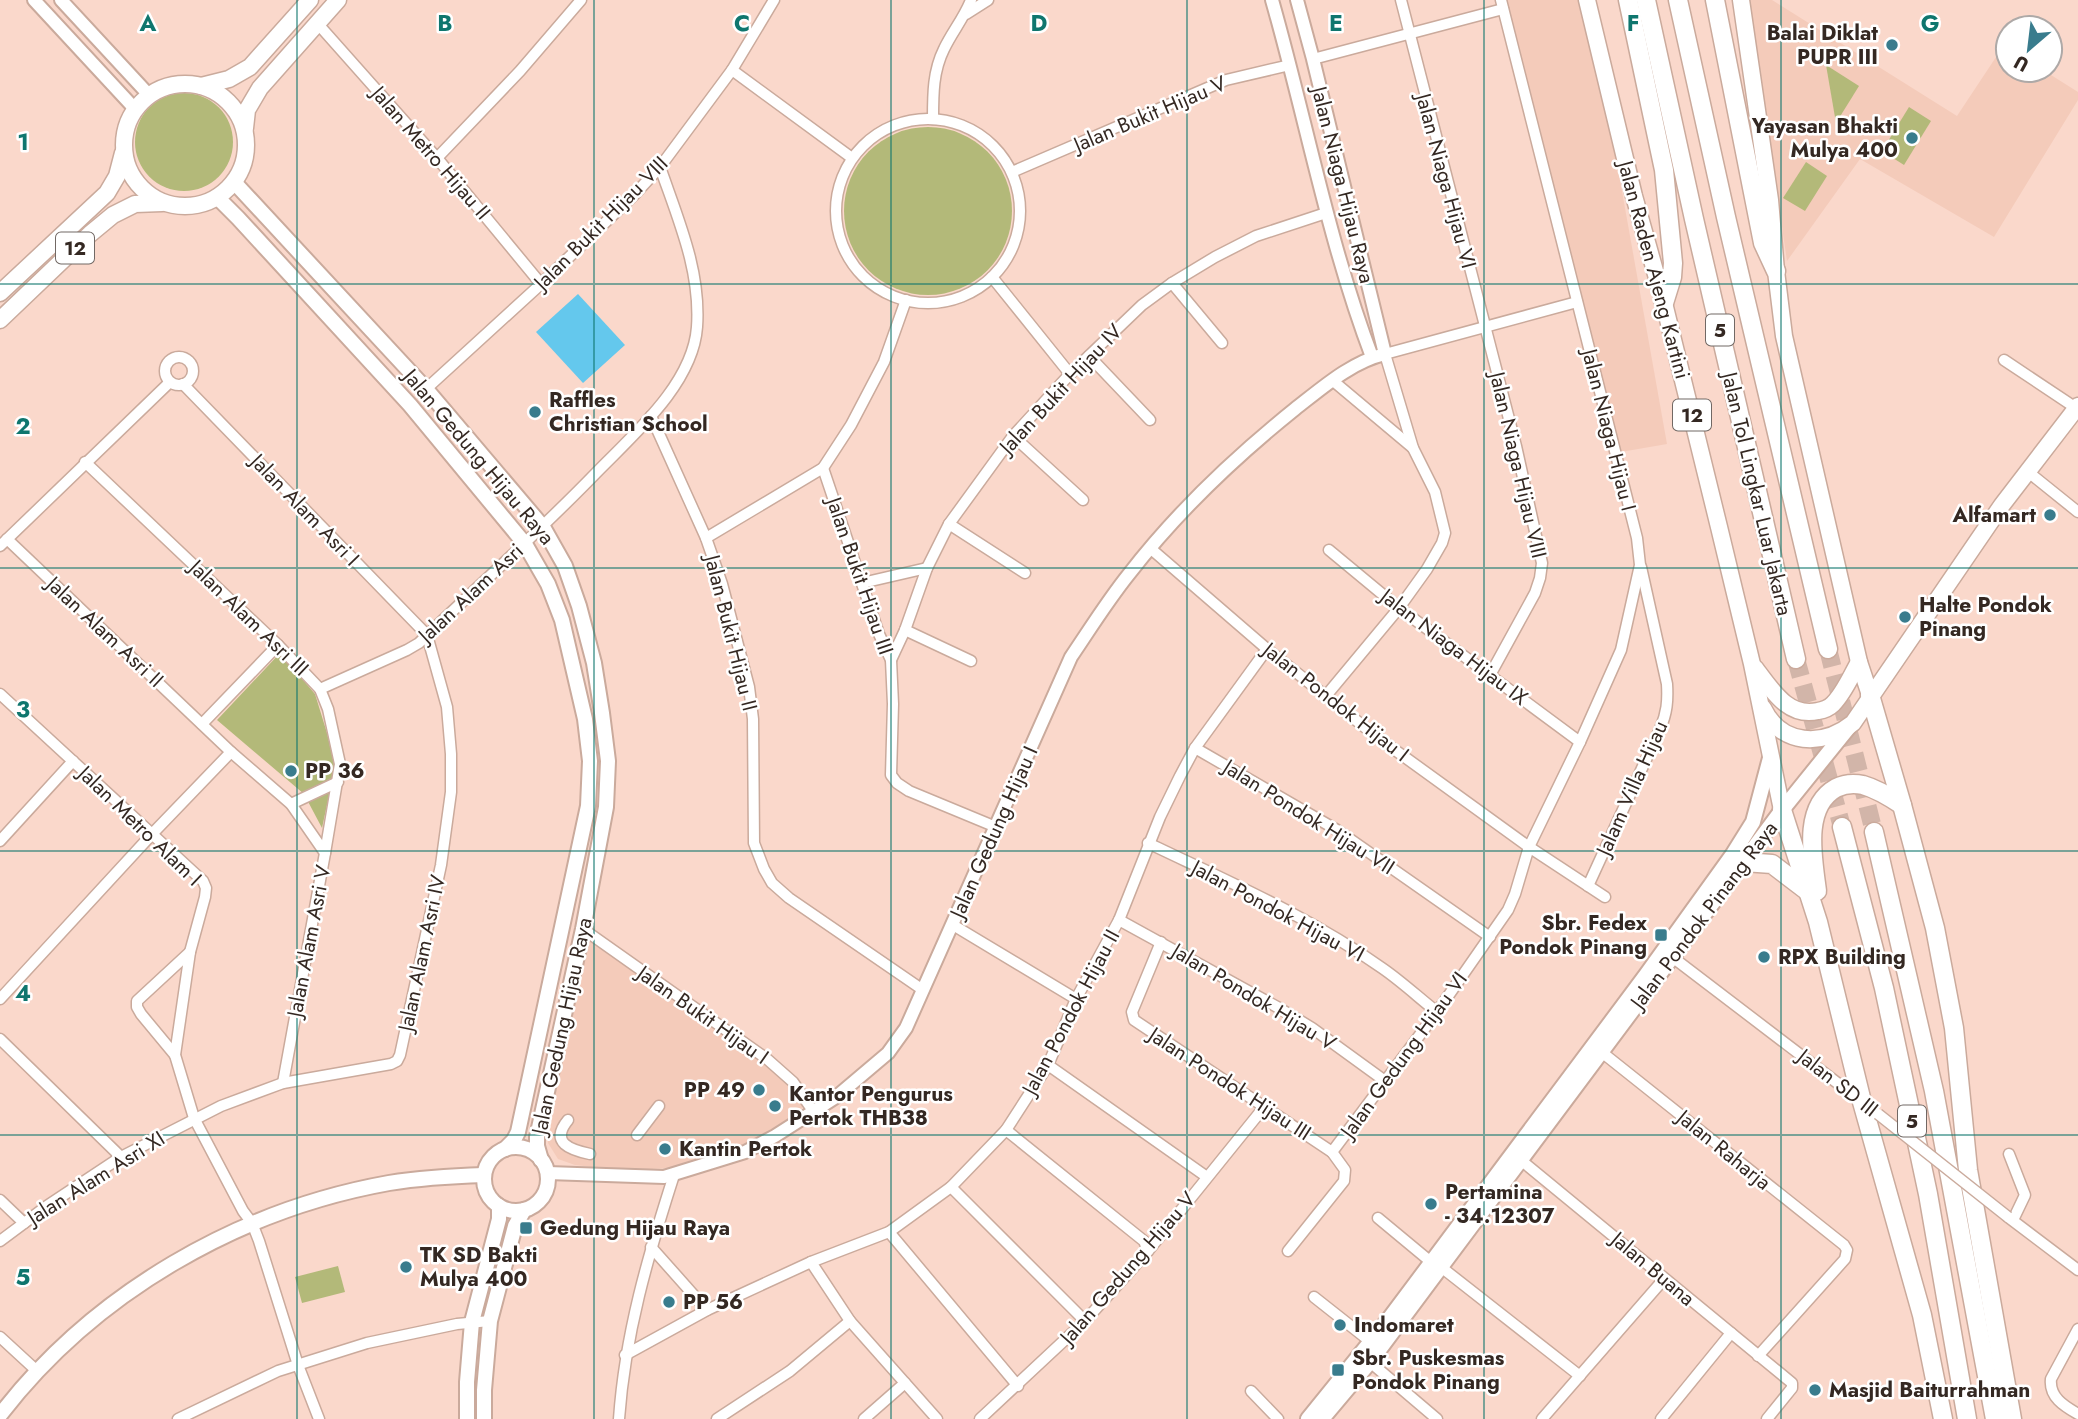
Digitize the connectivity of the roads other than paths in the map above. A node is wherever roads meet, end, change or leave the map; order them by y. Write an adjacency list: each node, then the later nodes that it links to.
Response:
1 (34, 0): 26 (street)
2 (61, 0): 25 (street)
3 (310, 0): 27 (highway, 12)
4 (338, 0): 20 (highway)
5 (581, 0): 35 (street)
6 (774, 0): 24 (street, Jalan Bukit Hijau VIII)
7 (971, 0): 19 (street)
8 (988, 0): 19 (street)
9 (1272, 0): 23 (street, Jalan Niaga Hijau Raya)
10 (1297, 0): 22 (street, Jalan Niaga Hijau Raya)
11 (1401, 0): 21 (street, Jalan Niaga Hijau VI)
12 (1587, 0): 52 (highway, Jalan Raden Ajeng Kartini / 12)
13 (1628, 0): 52 (highway)
14 (1646, 0): 92 (highway, Jalan Tol Lingkar Luar Jakarta / 5)
15 (1678, 0): 91 (highway, Jalan Tol Lingkar Luar Jakarta / 5)
16 (1715, 0): 45 (highway)
17 (1741, 0): 45 (highway)
18 (1502, 4): 21 (street); 51 (street, Jalan Niaga Hijau I)
19 (965, 14): 30 (street)
20 (318, 24): 31 (highway); 35 (street, Jalan Metro Hijau II)
21 (1408, 35): 22 (street); 54 (street, Jalan Niaga Hijau VI)
22 (1313, 59): 32 (street, Jalan Niaga Hijau Raya)
23 (1290, 65): 33 (street, Jalan Niaga Hijau Raya); 38 (street, Jalan Bukit Hijau V)
24 (732, 69): 36 (street); 37 (street, Jalan Bukit Hijau VIII)
25 (127, 71): 26 (street); 28 (street)
26 (111, 83): 29 (street)
27 (201, 86): 28 (highway, 12); 31 (highway)
28 (149, 95): 29 (highway, 12)
29 (135, 109): 34 (highway, 12)
30 (933, 119): 36 (street); 38 (street)
31 (244, 130): 39 (highway)
32 (1330, 130): 33 (street); 56 (street, Jalan Niaga Hijau Raya)
33 (1308, 135): 43 (street, Jalan Niaga Hijau Raya)
34 (124, 150): 41 (highway); 49 (highway, 12)
35 (437, 158): 48 (street, Jalan Metro Hijau II)
36 (852, 158): 50 (street)
37 (660, 167): 48 (street, Jalan Bukit Hijau VIII); 66 (street, Jalan Alam Asri)
38 (1012, 172): 46 (street)
39 (234, 182): 40 (highway, 12); 42 (main road, Jalan Gedung Hijau Raya)
40 (217, 197): 41 (highway, 12); 44 (main road, Jalan Gedung Hijau Raya)
41 (164, 202): 53 (highway, 12)
42 (253, 203): 44 (main road); 64 (main road, Jalan Gedung Hijau Raya)
43 (1326, 213): 47 (street, Jalan Bukit Hijau IV); 58 (street, Jalan Niaga Hijau Raya)
44 (238, 218): 79 (main road, Jalan Gedung Hijau Raya)
45 (1776, 271): 95 (highway)
46 (992, 277): 50 (street); 60 (street)
47 (1172, 283): 55 (street); 57 (street, Jalan Bukit Hijau IV)
48 (541, 284): 64 (street, Jalan Bukit Hijau VIII)
49 (0, 293)
50 (906, 300): 71 (street)
51 (1577, 302): 54 (street); 82 (street, Jalan Niaga Hijau I)
52 (1664, 303): 96 (highway, Jalan Raden Ajeng Kartini / 12)
53 (0, 320)
54 (1485, 327): 56 (street); 97 (street, Jalan Niaga Hijau VIII)
55 (1222, 343)
56 (1385, 354): 58 (street, Jalan Gedung Hijau I); 69 (street, Jalan Niaga Hijau Raya)
57 (1089, 356): 60 (street, Jalan Bukit Hijau IV); 67 (street)
58 (1372, 357): 61 (street, Jalan Gedung Hijau I)
59 (2004, 359): 65 (street)
60 (1070, 374): 68 (street, Jalan Bukit Hijau IV)
61 (1332, 380): 69 (street); 80 (street, Jalan Gedung Hijau I)
62 (170, 382): 63 (street); 63 (street); 70 (street)
63 (183, 384): 88 (street, Jalan Alam Asri I)
64 (426, 389): 76 (main road, Jalan Gedung Hijau Raya)
65 (2077, 407): 72 (highway, Jalan Pondok Pinang Raya)
66 (651, 416): 76 (street, Jalan Alam Asri); 77 (street, Jalan Bukit Hijau II)
67 (1150, 420)
68 (1013, 436): 73 (street); 75 (street, Jalan Bukit Hijau IV)
69 (1413, 448): 86 (street)
70 (85, 462): 78 (street); 89 (street, Jalan Alam Asri III)
71 (823, 468): 77 (street); 85 (street, Jalan Bukit Hijau III)
72 (2027, 471): 74 (street); 99 (highway, Jalan Pondok Pinang Raya)
73 (1083, 500)
74 (2078, 512)
75 (949, 524): 83 (street, Jalan Bukit Hijau IV); 84 (street)
76 (542, 527): 79 (street, Jalan Alam Asri); 130 (main road, Jalan Gedung Hijau Raya)
77 (706, 538): 135 (street, Jalan Bukit Hijau II)
78 (4, 543): 104 (street, Jalan Alam Asri II)
79 (525, 544): 88 (street, Jalan Alam Asri); 153 (main road, Jalan Gedung Hijau Raya)
80 (1150, 548): 90 (street, Jalan Pondok Hijau I); 114 (street, Jalan Gedung Hijau I)
81 (1329, 550): 86 (street, Jalan Niaga Hijau IX)
82 (1640, 565): 105 (street, Jalan Niaga Hijau I); 123 (street, Jalam Villa Hijau)
83 (927, 568): 85 (street); 87 (street, Jalan Bukit Hijau IV)
84 (1025, 572)
85 (862, 583): 93 (street, Jalan Bukit Hijau III)
86 (1399, 608): 97 (street, Jalan Niaga Hijau IX); 100 (street)
87 (905, 630): 93 (street, Jalan Bukit Hijau IV); 94 (street)
88 (427, 635): 98 (street, Jalan Alam Asri); 144 (street, Jalan Alam Asri IV)
89 (278, 645): 98 (street, Jalan Alam Asri III); 104 (street)
90 (1267, 649): 100 (street, Jalan Pondok Hijau I); 106 (street, Jalan Pondok Hijau II)
91 (1828, 649)
92 (1796, 659)
93 (891, 660): 114 (street, Jalan Bukit Hijau III)
94 (971, 661)
95 (1859, 662): 96 (highway); 99 (highway)
96 (1752, 664): 102 (highway, Jalan Raden Ajeng Kartini / 12)
97 (1490, 675): 105 (street, Jalan Niaga Hijau IX)
98 (320, 690): 110 (street, Jalan Alam Asri III)
99 (1870, 695): 103 (highway, Jalan Pondok Pinang Raya); 112 (highway)
100 (1325, 697): 120 (street, Jalan Pondok Hijau I)
101 (1, 698): 109 (street, Jalan Metro Alam I)
102 (1760, 703): 103 (highway, Jalan Raden Ajeng Kartini / 12); 108 (highway, Jalan Raden Ajeng Kartini / 12)
103 (1853, 723): 113 (main road, Jalan Pondok Pinang Raya)
104 (202, 724): 107 (street, Jalan Alam Asri II)
105 (1580, 742): 120 (street, Jalan Niaga Hijau I)
106 (1195, 748): 119 (street, Jalan Pondok Hijau II); 131 (street, Jalan Pondok Hijau VII)
107 (231, 752): 111 (street, Jalan Alam Asri V); 117 (street)
108 (1770, 758): 113 (highway, Jalan Raden Ajeng Kartini / 12); 127 (main road, Jalan Pondok Pinang Raya)
109 (73, 761): 117 (street, Jalan Metro Alam I); 118 (street)
110 (338, 782): 111 (street); 121 (street, Jalan Alam Asri III)
111 (291, 804): 121 (street, Jalan Alam Asri V)
112 (1902, 805): 128 (highway); 221 (highway)
113 (1782, 810): 122 (main road, Jalan Pondok Pinang Raya); 124 (highway)
114 (996, 827): 129 (street, Jalan Gedung Hijau I)
115 (1842, 827): 219 (highway, 5)
116 (1874, 832): 220 (highway, 5)
117 (153, 833): 133 (street, Jalan Metro Alam I); 136 (street)
118 (0, 841)
119 (1149, 843): 126 (street, Jalan Pondok Hijau II); 138 (street, Jalan Pondok Hijau VI)
120 (1529, 847): 123 (street); 131 (street, Jalan Gedung Hijau VI)
121 (326, 853): 144 (street, Jalan Alam Asri V)
122 (1744, 862): 124 (highway); 127 (main road, Jalan Pondok Pinang Raya)
123 (1588, 886): 125 (street)
124 (1810, 893): 128 (highway)
125 (1605, 897)
126 (1119, 920): 132 (street, Jalan Pondok Hijau V); 137 (street, Jalan Pondok Hijau II)
127 (1690, 922): 134 (main road, Jalan Pondok Pinang Raya)
128 (1818, 922): 145 (highway)
129 (953, 925): 135 (street, Jalan Gedung Hijau I); 137 (street)
130 (583, 929): 148 (street, Jalan Bukit Hijau I); 159 (main road, Jalan Gedung Hijau Raya)
131 (1490, 937): 138 (street, Jalan Gedung Hijau VI)
132 (1161, 942): 143 (street, Jalan Pondok Hijau V); 147 (street, Jalan Pondok Hijau III)
133 (190, 952): 141 (street, Jalan Metro Alam I); 141 (street)
134 (1667, 953): 140 (main road, Jalan Pondok Pinang Raya); 145 (street, Jalan SD III)
135 (923, 990): 148 (street, Jalan Gedung Hijau I)
136 (0, 999)
137 (1076, 999): 142 (street, Jalan Pondok Hijau II)
138 (1437, 1012): 143 (street, Jalan Gedung Hijau VI)
139 (0, 1039): 157 (street)
140 (1597, 1048): 158 (main road, Jalan Pondok Pinang Raya); 192 (street, Jalan Raharja)
141 (175, 1055): 149 (street, Jalan Metro Alam I)
142 (1048, 1065): 151 (street, Jalan Pondok Hijau II); 163 (street)
143 (1385, 1082): 154 (street, Jalan Gedung Hijau VI)
144 (283, 1083): 149 (street, Jalan Alam Asri IV)
145 (1862, 1102): 169 (street, Jalan SD III, bridge); 218 (highway)
146 (659, 1106): 152 (street)
147 (1265, 1106): 154 (street, Jalan Pondok Hijau III); 163 (street, Jalan Gedung Hijau V)
148 (813, 1111): 162 (street, Jalan Gedung Hijau I)
149 (194, 1118): 157 (street, Jalan Alam Asri XI); 171 (street, Jalan Metro Alam I)
150 (568, 1120): 156 (street)
151 (1006, 1130): 164 (street, Jalan Pondok Hijau II); 175 (street)
152 (636, 1135)
153 (505, 1149): 159 (main road); 161 (main road)
154 (1332, 1152): 176 (street, Jalan Gedung Hijau VI)
155 (2009, 1153): 169 (street)
156 (590, 1154)
157 (121, 1157): 170 (street, Jalan Alam Asri XI)
158 (1517, 1157): 178 (main road, Jalan Pondok Pinang Raya); 180 (street, Jalan Buana)
159 (541, 1160): 160 (main road)
160 (548, 1174): 162 (street, Jalan Gedung Hijau I); 167 (main road)
161 (484, 1175): 166 (main road); 171 (main road)
162 (674, 1175): 174 (street)
163 (1207, 1177): 175 (street, Jalan Gedung Hijau V)
164 (951, 1187): 172 (street, Jalan Pondok Hijau II); 185 (street)
165 (0, 1200): 170 (street)
166 (499, 1206): 167 (main road); 186 (main road)
167 (524, 1210): 183 (main road)
168 (1378, 1218): 178 (street)
169 (2011, 1219): 179 (street, Jalan SD III)
170 (24, 1223): 173 (street, Jalan Alam Asri XI)
171 (252, 1223): 194 (street, Jalan Metro Alam I); 195 (main road)
172 (889, 1232): 177 (street, Jalan Pondok Hijau II); 198 (street)
173 (0, 1241)
174 (650, 1247): 182 (street); 191 (street)
175 (1148, 1251): 185 (street, Jalan Gedung Hijau V)
176 (1288, 1251)
177 (811, 1262): 182 (street, Jalan Pondok Hijau II); 184 (street)
178 (1436, 1265): 190 (main road, Jalan Pondok Pinang Raya); 193 (main road, Jalan Pondok Pinang Raya); 196 (street)
179 (2078, 1270)
180 (1664, 1279): 188 (street, Jalan Buana); 196 (street)
181 (1314, 1297): 190 (street)
182 (707, 1310): 191 (street, Jalan Pondok Hijau II)
183 (490, 1321): 186 (street); 205 (main road)
184 (850, 1321): 197 (street); 207 (street)
185 (1086, 1321): 198 (street, Jalan Gedung Hijau V)
186 (472, 1322): 194 (street); 204 (main road)
187 (2078, 1329): 200 (street)
188 (1731, 1333): 192 (street, Jalan Buana); 216 (street)
189 (0, 1337): 195 (street)
190 (1371, 1342): 193 (main road, Jalan Pondok Pinang Raya)
191 (625, 1355): 206 (street)
192 (1758, 1356): 217 (street, Jalan Buana)
193 (1365, 1359): 212 (main road, Jalan Pondok Pinang Raya); 213 (main road, Jalan Pondok Pinang Raya); 214 (street)
194 (298, 1365): 202 (street); 203 (street, Jalan Metro Alam I)
195 (37, 1371): 201 (main road)
196 (1580, 1376): 215 (street)
197 (905, 1383): 208 (street); 209 (street)
198 (1018, 1385): 210 (street, Jalan Gedung Hijau V)
199 (1251, 1391): 211 (street)
200 (2078, 1414)
201 (0, 1415)
202 (178, 1419)
203 (319, 1419)
204 (467, 1419)
205 (484, 1419)
206 (619, 1419)
207 (717, 1419)
208 (864, 1419)
209 (937, 1419)
210 (980, 1419)
211 (1278, 1419)
212 (1308, 1419)
213 (1322, 1419)
214 (1437, 1419)
215 (1542, 1419)
216 (1661, 1419)
217 (1767, 1419)
218 (1943, 1419)
219 (1967, 1419)
220 (1995, 1419)
221 (2012, 1419)

